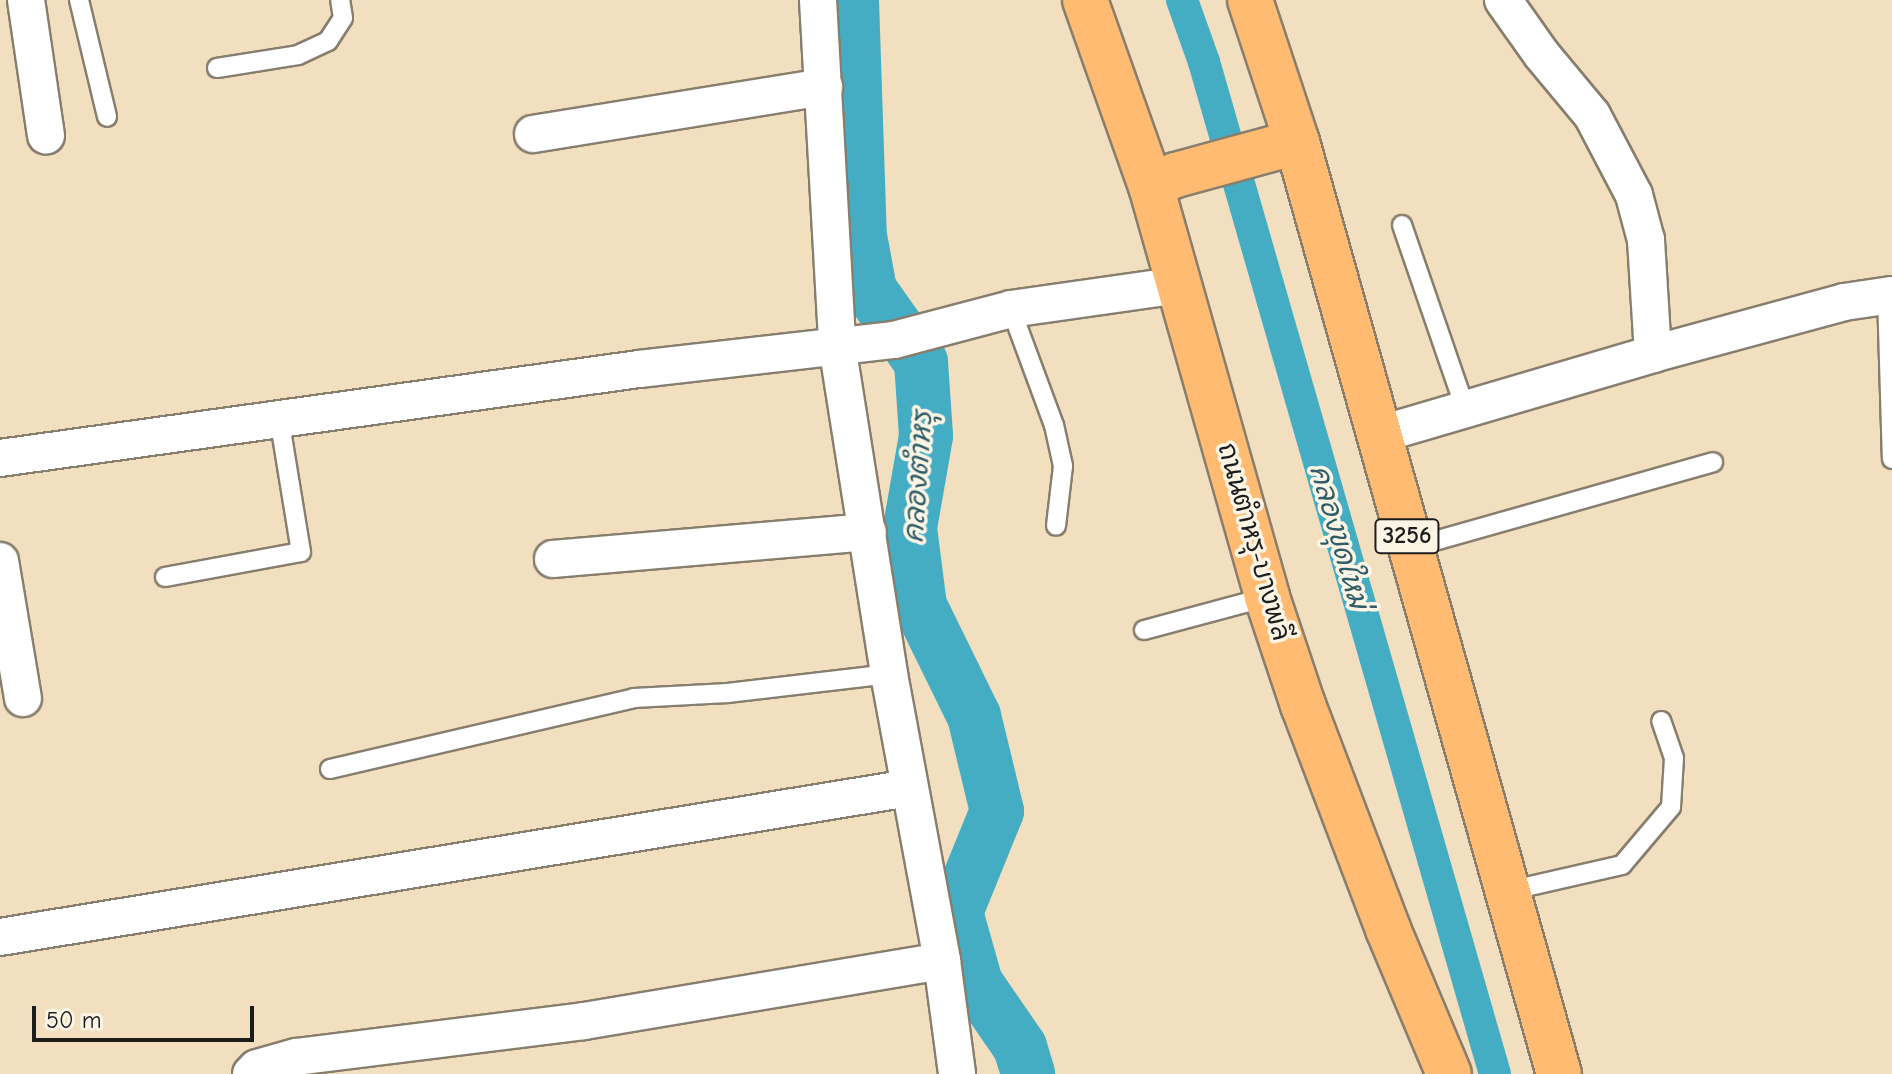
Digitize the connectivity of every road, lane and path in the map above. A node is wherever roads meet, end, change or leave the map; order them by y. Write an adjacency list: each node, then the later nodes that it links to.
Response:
1 (26, 0): 12 (street)
2 (79, 0): 10 (lane)
3 (340, 0): 8 (lane)
4 (818, 0): 9 (street)
5 (1085, 0): 14 (main road, ถนนตำหรุ-บางพลี)
6 (1250, 0): 13 (main road, 3256)
7 (1503, 0): 20 (street)
8 (217, 68)
9 (824, 87): 11 (street); 19 (street)
10 (107, 117)
11 (533, 134)
12 (46, 136)
13 (1281, 146): 14 (main road); 23 (main road, 3256)
14 (1163, 180): 16 (main road, ถนนตำหรุ-บางพลี)
15 (1402, 225): 21 (lane)
16 (1179, 285): 18 (street); 33 (main road, ถนนตำหรุ-บางพลี)
17 (1889, 294): 20 (street); 25 (lane)
18 (1011, 309): 19 (street); 27 (lane)
19 (837, 345): 22 (street); 28 (street)
20 (1653, 354): 21 (street)
21 (1466, 411): 23 (street)
22 (279, 418): 24 (street); 32 (lane)
23 (1378, 435): 29 (main road, 3256)
24 (0, 458)
25 (1892, 459)
26 (1713, 462): 29 (lane)
27 (1056, 526)
28 (868, 532): 30 (street); 35 (street)
29 (1410, 548): 40 (main road, 3256)
30 (553, 559)
31 (0, 561): 36 (street)
32 (165, 577)
33 (1267, 597): 34 (lane); 45 (main road, ถนนตำหรุ-บางพลี)
34 (1144, 630)
35 (889, 674): 38 (lane); 39 (street)
36 (23, 698)
37 (1661, 721): 40 (lane)
38 (330, 769)
39 (909, 788): 41 (street); 42 (street)
40 (1508, 891): 46 (main road, 3256)
41 (0, 937)
42 (942, 961): 43 (street); 44 (street)
43 (251, 1074)
44 (957, 1074)
45 (1449, 1074)
46 (1559, 1074)

